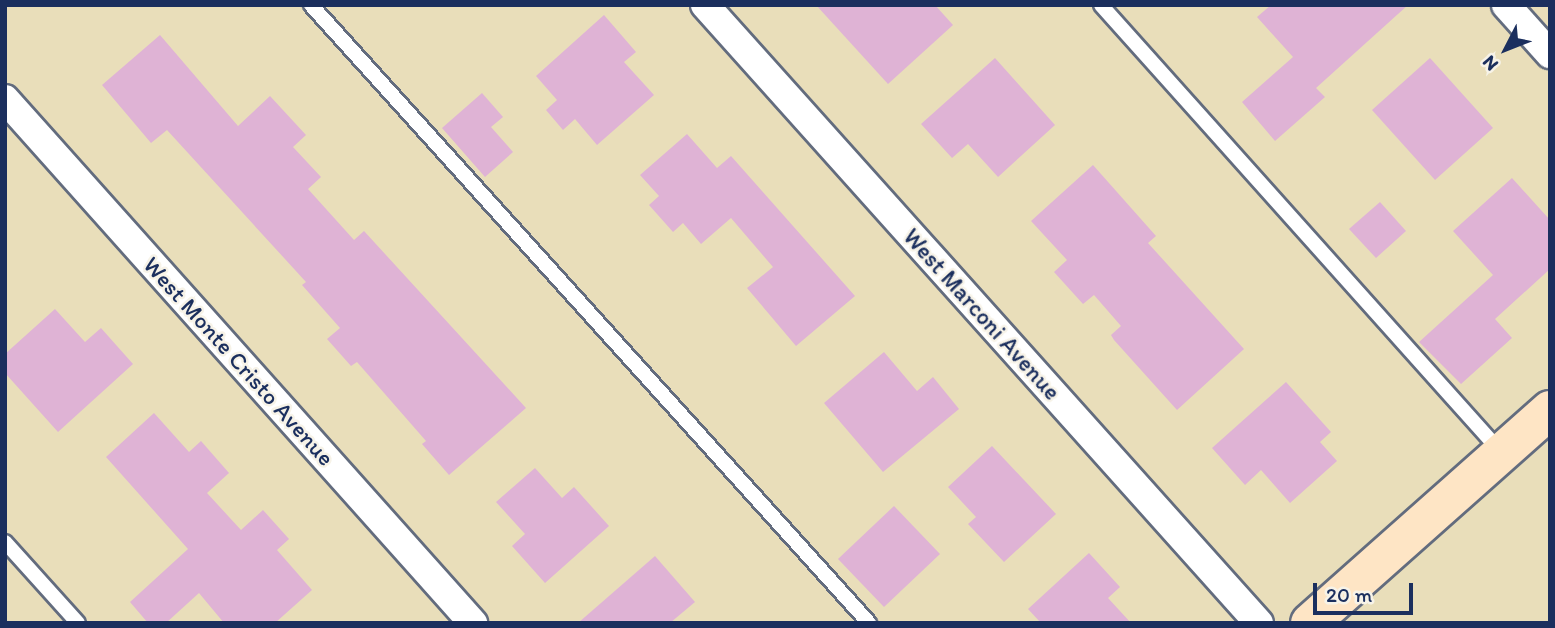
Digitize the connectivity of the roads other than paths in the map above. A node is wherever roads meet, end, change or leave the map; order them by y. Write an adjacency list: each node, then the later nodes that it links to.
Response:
1 (311, 5): 12 (lane)
2 (705, 5): 13 (street, West Marconi Avenue)
3 (1101, 5): 8 (lane)
4 (1506, 5): 5 (street)
5 (1546, 44)
6 (5, 99): 11 (street, West Monte Cristo Avenue)
7 (1550, 410): 8 (main road)
8 (1502, 453): 14 (main road)
9 (5, 542): 10 (lane)
10 (78, 623)
11 (473, 623)
12 (869, 623)
13 (1259, 623)
14 (1310, 623)

